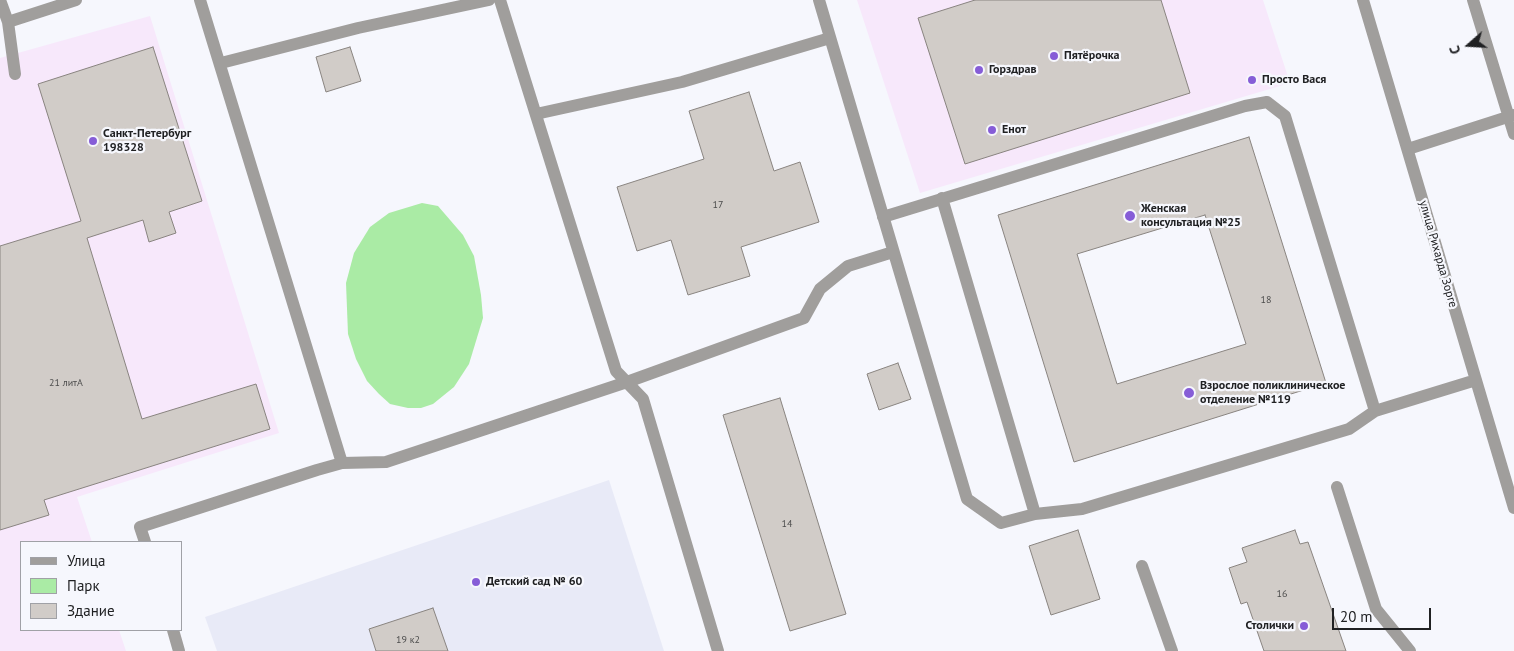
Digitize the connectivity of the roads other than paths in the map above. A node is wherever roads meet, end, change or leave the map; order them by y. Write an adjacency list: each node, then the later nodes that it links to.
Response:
1 (0, 0): 9 (street)
2 (76, 0): 9 (street)
3 (200, 0): 11 (street)
4 (489, 0): 11 (street)
5 (500, 0): 13 (street)
6 (819, 0): 10 (street)
7 (1363, 0): 16 (street, улица Рихарда Зорге)
8 (1473, 0): 14 (street)
9 (8, 22): 12 (street)
10 (830, 38): 13 (street); 18 (street)
11 (221, 63): 23 (street)
12 (15, 74)
13 (536, 114): 21 (street)
14 (1511, 116): 15 (street); 16 (street)
15 (1514, 134)
16 (1408, 149): 20 (street, улица Рихарда Зорге)
17 (942, 198): 18 (street); 22 (street); 26 (street)
18 (883, 217): 19 (street)
19 (893, 252): 21 (street); 26 (street)
20 (1476, 380): 22 (street); 25 (street, улица Рихарда Зорге)
21 (628, 382): 23 (street); 31 (street)
22 (1375, 411): 26 (street)
23 (342, 463): 27 (street)
24 (1337, 487): 33 (street)
25 (1514, 508)
26 (1035, 514)
27 (145, 541)
28 (1142, 566): 32 (street)
29 (173, 631): 30 (street)
30 (180, 651)
31 (718, 651)
32 (1172, 651)
33 (1410, 651)

